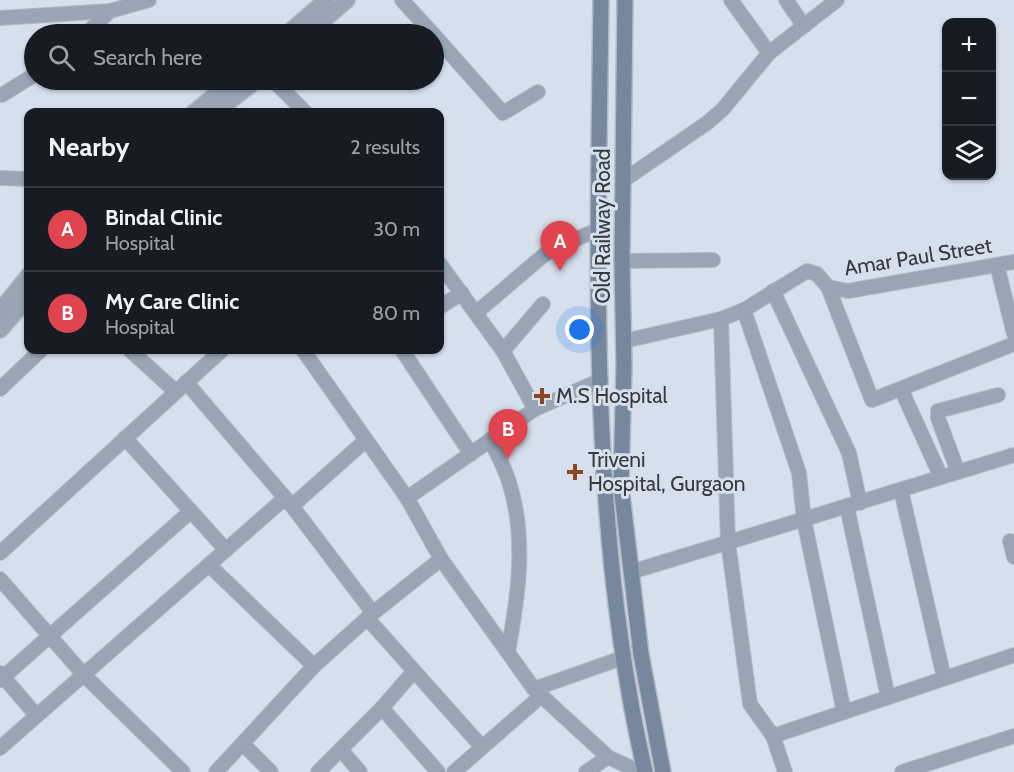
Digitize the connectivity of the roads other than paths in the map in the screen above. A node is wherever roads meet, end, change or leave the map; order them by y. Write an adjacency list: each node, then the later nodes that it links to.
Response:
1 (64, 0): 13 (street)
2 (149, 0): 11 (street)
3 (326, 0): 16 (street)
4 (347, 0): 17 (street)
5 (402, 0): 18 (street)
6 (601, 0): 21 (main road, Old Railway Road)
7 (625, 0): 22 (main road, Old Railway Road)
8 (731, 0): 23 (street)
9 (786, 0): 19 (street)
10 (837, 0): 19 (street)
11 (131, 3): 12 (street)
12 (110, 11): 13 (street); 15 (street)
13 (54, 15): 14 (street)
14 (0, 18)
15 (96, 24)
16 (298, 24)
17 (319, 24)
18 (423, 24)
19 (804, 26): 23 (street)
20 (444, 47): 28 (street)
21 (600, 48): 22 (main road); 36 (main road, Old Railway Road)
22 (623, 50): 35 (main road, Old Railway Road)
23 (769, 53): 35 (street)
24 (24, 81): 29 (street)
25 (222, 90): 30 (street)
26 (244, 90): 31 (street)
27 (283, 90): 32 (street)
28 (538, 92)
29 (2, 95)
30 (199, 108)
31 (221, 108)
32 (301, 108)
33 (0, 178): 34 (street)
34 (24, 179)
35 (624, 180): 38 (main road, Old Railway Road)
36 (598, 230): 51 (street); 64 (main road, Old Railway Road)
37 (713, 260): 38 (street)
38 (622, 261): 55 (main road, Old Railway Road)
39 (1014, 262): 40 (street, Amar Paul Street)
40 (997, 265): 43 (street, Amar Paul Street); 54 (street)
41 (444, 269): 45 (street)
42 (24, 281): 50 (street)
43 (828, 287): 44 (street); 67 (street)
44 (773, 291): 49 (street); 81 (street)
45 (462, 293): 47 (street); 51 (street)
46 (24, 303): 53 (street)
47 (444, 304)
48 (543, 304): 57 (street)
49 (744, 310): 52 (street); 83 (street)
50 (0, 311)
51 (477, 312): 57 (street)
52 (721, 319): 55 (street); 85 (street)
53 (0, 330)
54 (1014, 334)
55 (624, 340): 63 (main road, Old Railway Road)
56 (1014, 344): 67 (street)
57 (503, 351): 70 (street)
58 (37, 354): 66 (street)
59 (134, 354): 68 (street)
60 (218, 354): 65 (street)
61 (306, 354): 72 (street)
62 (405, 354): 74 (street)
63 (624, 366): 64 (main road); 91 (main road, Old Railway Road)
64 (601, 373): 70 (street); 97 (main road, Old Railway Road)
65 (186, 382): 68 (street); 80 (street)
66 (0, 389)
67 (901, 389): 77 (street)
68 (176, 392): 71 (street)
69 (998, 394): 76 (street)
70 (535, 410): 73 (street)
71 (125, 438): 82 (street); 87 (street)
72 (366, 440): 79 (street); 80 (street)
73 (490, 440): 74 (street); 95 (street)
74 (471, 454): 79 (street)
75 (1014, 455): 76 (street)
76 (957, 472): 77 (street)
77 (941, 477): 78 (street)
78 (901, 490): 81 (street); 102 (street)
79 (407, 498): 89 (street)
80 (289, 502): 86 (street); 93 (street)
81 (853, 505): 83 (street); 104 (street)
82 (191, 511): 86 (street); 94 (street)
83 (804, 520): 85 (street); 106 (street)
84 (1010, 541): 88 (street)
85 (728, 543): 91 (street); 108 (street)
86 (226, 550): 90 (street)
87 (0, 553)
88 (1014, 557)
89 (441, 559): 93 (street); 95 (street)
90 (209, 565): 98 (street); 100 (street)
91 (630, 572): 126 (main road, Old Railway Road)
92 (0, 579): 94 (street)
93 (370, 615): 98 (street); 99 (street)
94 (49, 635): 100 (street); 101 (street)
95 (508, 652): 103 (street)
96 (1014, 655): 102 (street)
97 (622, 658): 103 (street); 125 (main road, Old Railway Road)
98 (314, 666): 110 (street)
99 (414, 671): 105 (street); 111 (street)
100 (83, 674): 107 (street); 116 (street)
101 (1, 677): 107 (street)
102 (944, 678): 104 (street)
103 (538, 692): 111 (street); 114 (street)
104 (888, 697): 106 (street)
105 (382, 708): 113 (street); 121 (street)
106 (844, 712): 108 (street)
107 (36, 714): 112 (street)
108 (773, 736): 127 (street)
109 (1014, 736): 115 (street)
110 (243, 744): 117 (street); 118 (street)
111 (482, 747): 122 (street)
112 (0, 748)
113 (341, 750): 119 (street); 120 (street)
114 (608, 757): 123 (street); 124 (street)
115 (941, 766): 128 (street)
116 (183, 772)
117 (216, 772)
118 (271, 772)
119 (318, 772)
120 (360, 772)
121 (438, 772)
122 (454, 772)
123 (586, 772)
124 (640, 772)
125 (645, 772)
126 (663, 772)
127 (785, 772)
128 (902, 772)

